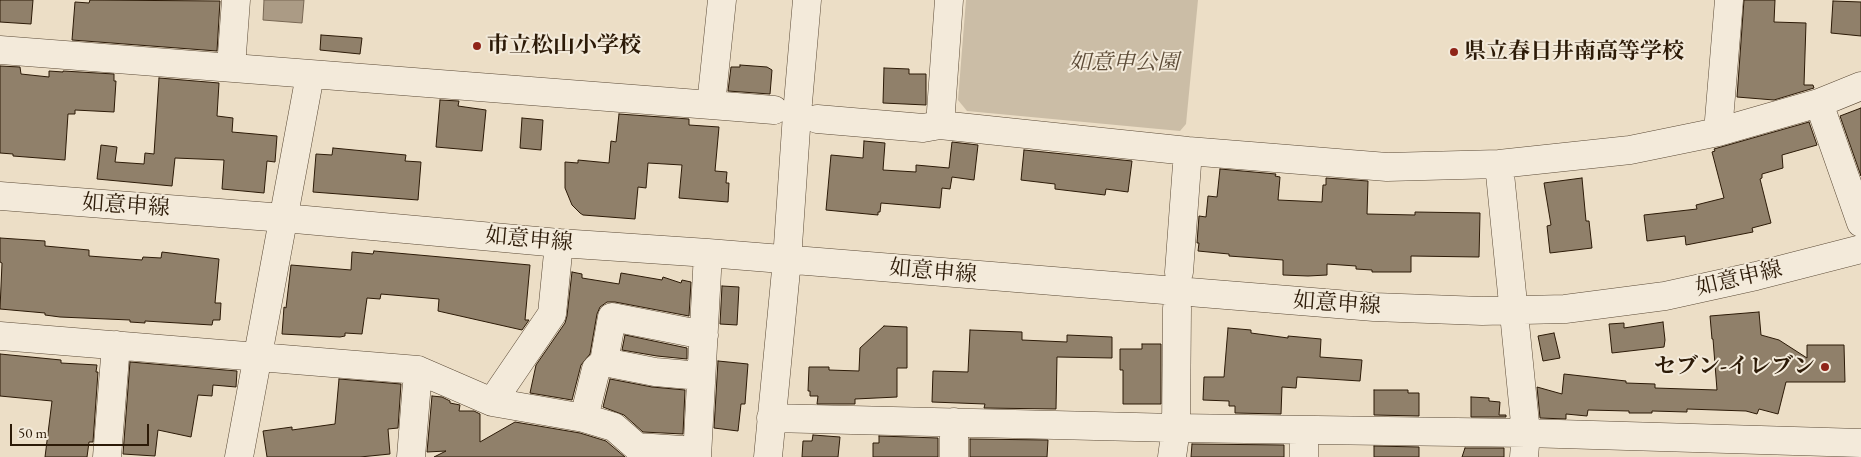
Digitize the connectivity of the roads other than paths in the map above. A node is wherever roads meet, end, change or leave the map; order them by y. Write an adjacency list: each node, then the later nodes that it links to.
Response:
1 (236, 0): 7 (street)
2 (722, 0): 11 (street)
3 (807, 0): 24 (street)
4 (949, 0): 14 (street)
5 (1729, 0): 15 (street)
6 (0, 50): 7 (street)
7 (231, 67): 8 (street)
8 (310, 75): 11 (street); 19 (street)
9 (1861, 86): 10 (street)
10 (1819, 103): 15 (street); 20 (street)
11 (711, 105): 12 (street)
12 (774, 110)
13 (818, 119): 14 (street)
14 (940, 124): 16 (street)
15 (1718, 132): 17 (street)
16 (1188, 151): 17 (street); 25 (street)
17 (1498, 164): 27 (street)
18 (0, 196): 19 (street, 如意申線)
19 (284, 218): 21 (street, 如意申線); 31 (street)
20 (1861, 223)
21 (559, 243): 23 (street, 如意申線); 35 (street)
22 (1861, 248): 27 (street, 如意申線)
23 (708, 253): 24 (street, 如意申線); 28 (street)
24 (787, 260): 27 (street, 如意申線); 37 (street)
25 (1179, 272)
26 (1177, 308): 39 (street)
27 (1513, 311): 42 (street)
28 (704, 335): 32 (street); 34 (street)
29 (0, 336): 30 (street)
30 (116, 346): 31 (street); 44 (street)
31 (257, 357): 33 (street); 45 (street)
32 (604, 362): 34 (street); 36 (street)
33 (418, 370): 35 (street); 46 (street)
34 (702, 376): 43 (street)
35 (492, 402): 36 (street)
36 (584, 418): 43 (street)
37 (771, 418): 38 (street); 47 (street)
38 (954, 422): 39 (street); 48 (street)
39 (1176, 428): 41 (street); 49 (street)
40 (1861, 443): 42 (street)
41 (1304, 444): 42 (street)
42 (1525, 445)
43 (697, 454)
44 (106, 457)
45 (239, 457)
46 (411, 457)
47 (768, 457)
48 (954, 457)
49 (1172, 457)

